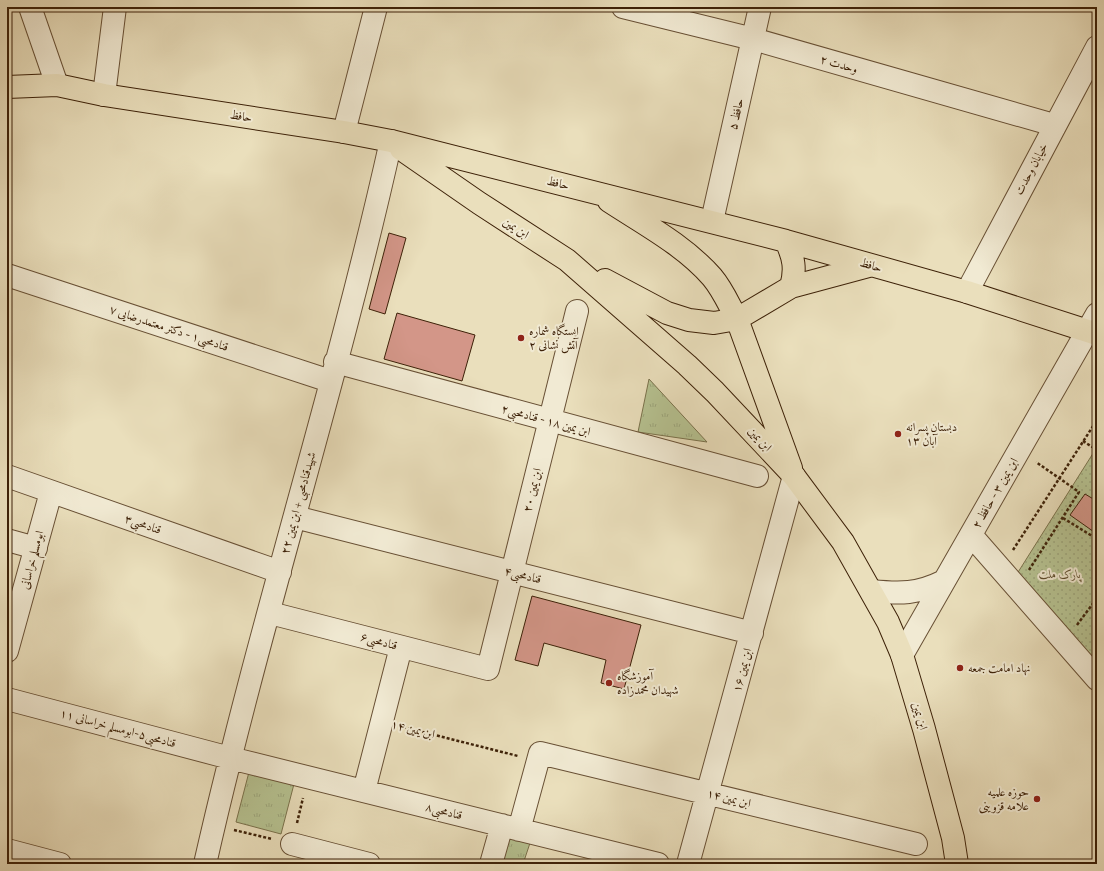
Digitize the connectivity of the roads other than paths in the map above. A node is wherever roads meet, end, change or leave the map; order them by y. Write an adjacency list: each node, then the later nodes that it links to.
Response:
1 (30, 7): 9 (street)
2 (115, 7): 11 (street)
3 (376, 7): 13 (street)
4 (623, 7): 6 (street, وحدت ۲)
5 (760, 7): 7 (street, حافظ ۵)
6 (675, 13): 7 (street, وحدت ۲)
7 (753, 39): 12 (street, وحدت ۲); 16 (street, حافظ ۵)
8 (1097, 47): 12 (street, خیابان وحدت)
9 (57, 85): 10 (main road, حافظ); 11 (main road, حافظ)
10 (7, 87)
11 (104, 95): 13 (main road, حافظ)
12 (1054, 125): 22 (street, خیابان وحدت)
13 (344, 132): 14 (main road, حافظ)
14 (390, 141): 15 (main road, حافظ); 18 (main road, ابن یمین); 26 (street, شهیدقنادمحبی + ابن یمین ۲۲)
15 (595, 192): 16 (main road, حافظ); 24 (main road)
16 (712, 221): 17 (main road, حافظ)
17 (786, 241): 19 (main road, حافظ); 21 (main road)
18 (567, 260): 24 (main road); 30 (main road, ابن یمین)
19 (871, 265): 21 (main road); 22 (main road, حافظ)
20 (7, 275): 26 (street, قنادمحبی۱ - دکتر معتمدرضایی ۷)
21 (791, 287): 24 (main road)
22 (968, 292): 25 (main road, حافظ)
23 (577, 311): 27 (street, ابن یمین ۲۰)
24 (736, 320): 30 (main road)
25 (1094, 326): 33 (street, ابن یمین ۳ - حافظ ۲)
26 (333, 372): 27 (street, ابن یمین ۱۸ - قنادمحبی۲); 32 (street, شهیدقنادمحبی + ابن یمین ۲۲)
27 (550, 421): 29 (street, ابن یمین ۱۸ - قنادمحبی۲); 37 (street, ابن یمین ۲۰)
28 (7, 476): 31 (street, قنادمحبی۳)
29 (757, 476)
30 (794, 476): 39 (main road, ابن یمین); 41 (street, ابن یمین ۱۶)
31 (50, 492): 35 (street, ابومسلم خراسانی); 36 (street, قنادمحبی۳)
32 (295, 516): 36 (street, شهیدقنادمحبی + ابن یمین ۲۲); 37 (street, قنادمحبی۴)
33 (971, 535): 38 (street, ابن یمین ۳ - حافظ ۲); 46 (street)
34 (7, 540): 35 (street)
35 (36, 548): 43 (street, ابومسلم خراسانی)
36 (280, 572): 40 (street, شهیدقنادمحبی + ابن یمین ۲۲)
37 (512, 572): 41 (street, قنادمحبی۴); 45 (street, ابن یمین ۲۰)
38 (944, 581): 39 (street); 44 (street, ابن یمین ۳ - حافظ ۲)
39 (872, 590): 44 (main road, ابن یمین)
40 (270, 613): 42 (street, قنادمحبی۶); 48 (street, شهیدقنادمحبی + ابن یمین ۲۲)
41 (752, 633): 50 (street, ابن یمین ۱۶)
42 (401, 647): 45 (street, قنادمحبی۶); 49 (street)
43 (7, 651)
44 (902, 654): 61 (main road, ابن یمین)
45 (488, 669)
46 (1097, 679)
47 (7, 699): 48 (street, قنادمحبی۵-ابومسلم خراسانی ۱۱)
48 (230, 758): 49 (street, قنادمحبی۸); 56 (street, شهیدقنادمحبی + ابن یمین ۲۲)
49 (364, 791): 51 (street, قنادمحبی۸)
50 (708, 793): 51 (street, ابن یمین ۱۴); 53 (street, ابن یمین ۱۴); 60 (street, ابن یمین ۱۶)
51 (511, 828): 58 (street); 59 (street, قنادمحبی۸)
52 (292, 844): 57 (street)
53 (916, 844)
54 (7, 850): 55 (street)
55 (60, 864)
56 (205, 864)
57 (369, 864)
58 (491, 864)
59 (658, 864)
60 (688, 864)
61 (957, 864)

